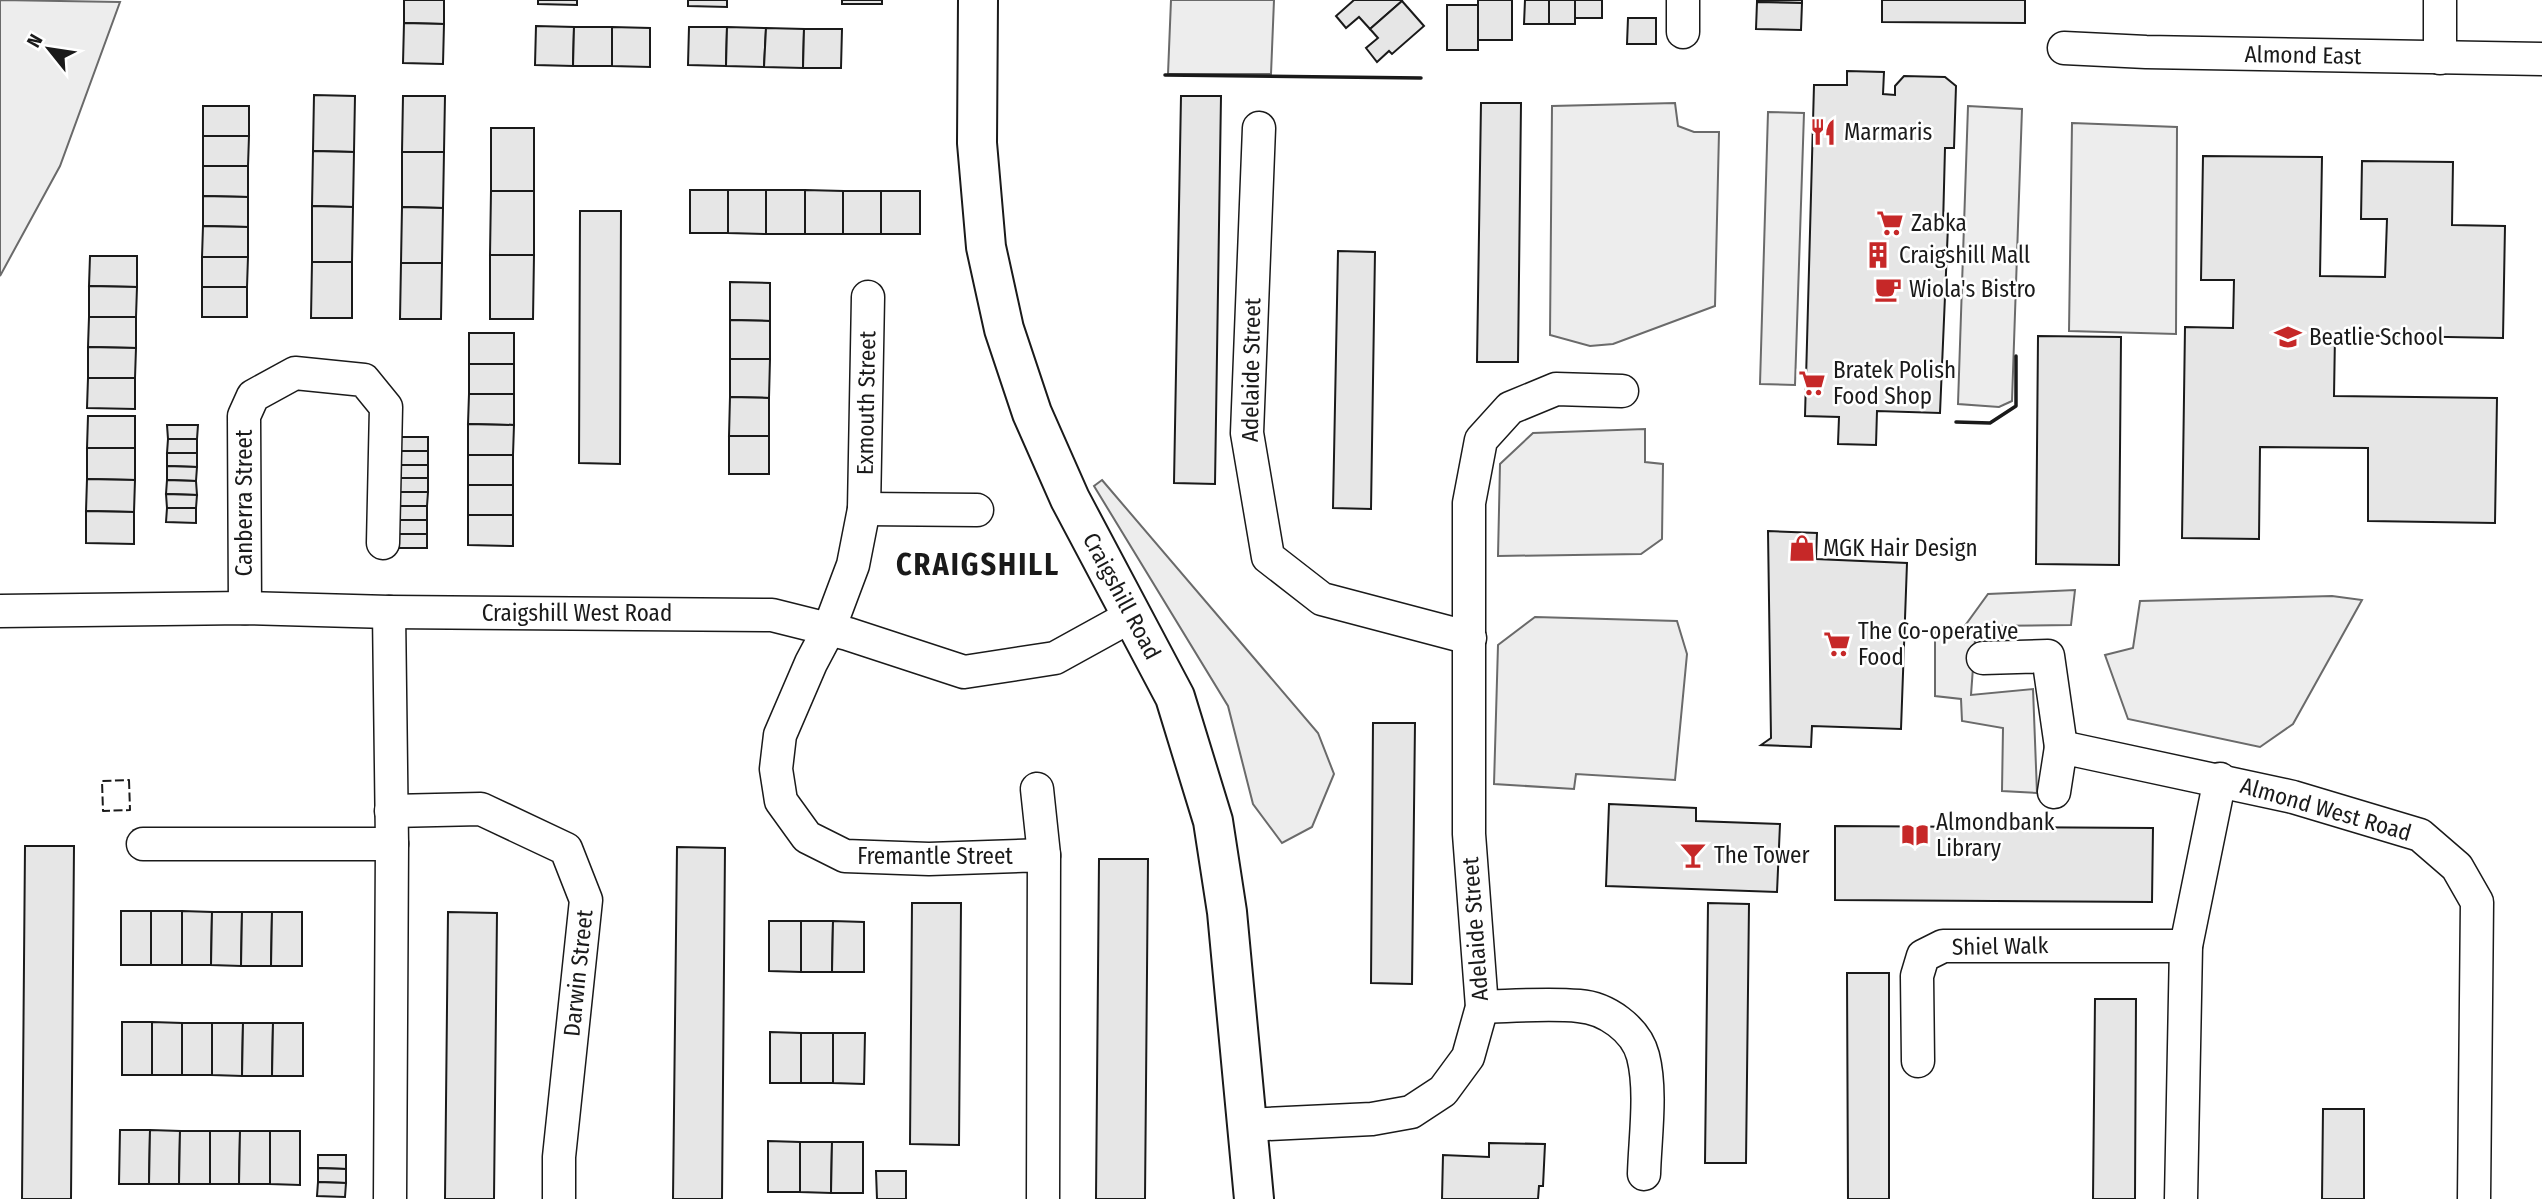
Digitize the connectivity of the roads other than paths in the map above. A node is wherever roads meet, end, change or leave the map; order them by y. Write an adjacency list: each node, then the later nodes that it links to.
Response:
1 (978, 0): 17 (street, Craigshill Road)
2 (1683, 0): 4 (street)
3 (2440, 0): 6 (street)
4 (1683, 32)
5 (2064, 48): 6 (street, Almond East)
6 (2440, 58): 7 (street, Almond East)
7 (2542, 59)
8 (1259, 128): 19 (street, Adelaide Street)
9 (869, 297): 11 (street, Exmouth Street)
10 (1622, 391): 19 (street, Adelaide Street)
11 (864, 509): 12 (street, Exmouth Street); 18 (street, Exmouth Street)
12 (977, 510)
13 (383, 543): 14 (street, Canberra Street)
14 (245, 608): 15 (street, Craigshill West Road); 16 (street, Craigshill West Road)
15 (0, 611)
16 (389, 612): 18 (street, Craigshill West Road); 25 (street)
17 (1133, 615): 18 (street, Craigshill West Road); 32 (street, Craigshill Road)
18 (829, 629): 28 (street, Fremantle Street)
19 (1470, 638): 30 (street, Adelaide Street)
20 (1983, 658): 21 (street)
21 (2061, 747): 22 (street, Almond West Road); 24 (street)
22 (2220, 779): 29 (street); 39 (street, Almond West Road)
23 (1037, 789): 28 (street, Fremantle Street)
24 (2054, 792)
25 (391, 811): 27 (street); 35 (street, Darwin Street)
26 (143, 844): 27 (street)
27 (392, 844): 34 (street)
28 (1044, 855): 36 (street, Fremantle Street)
29 (2186, 946): 31 (street, Shiel Walk); 38 (street)
30 (1482, 1007): 32 (street, Adelaide Street); 33 (street)
31 (1918, 1061)
32 (1246, 1125): 37 (street, Craigshill Road)
33 (1644, 1174)
34 (390, 1199)
35 (559, 1199)
36 (1043, 1199)
37 (1254, 1199)
38 (2181, 1199)
39 (2474, 1199)

